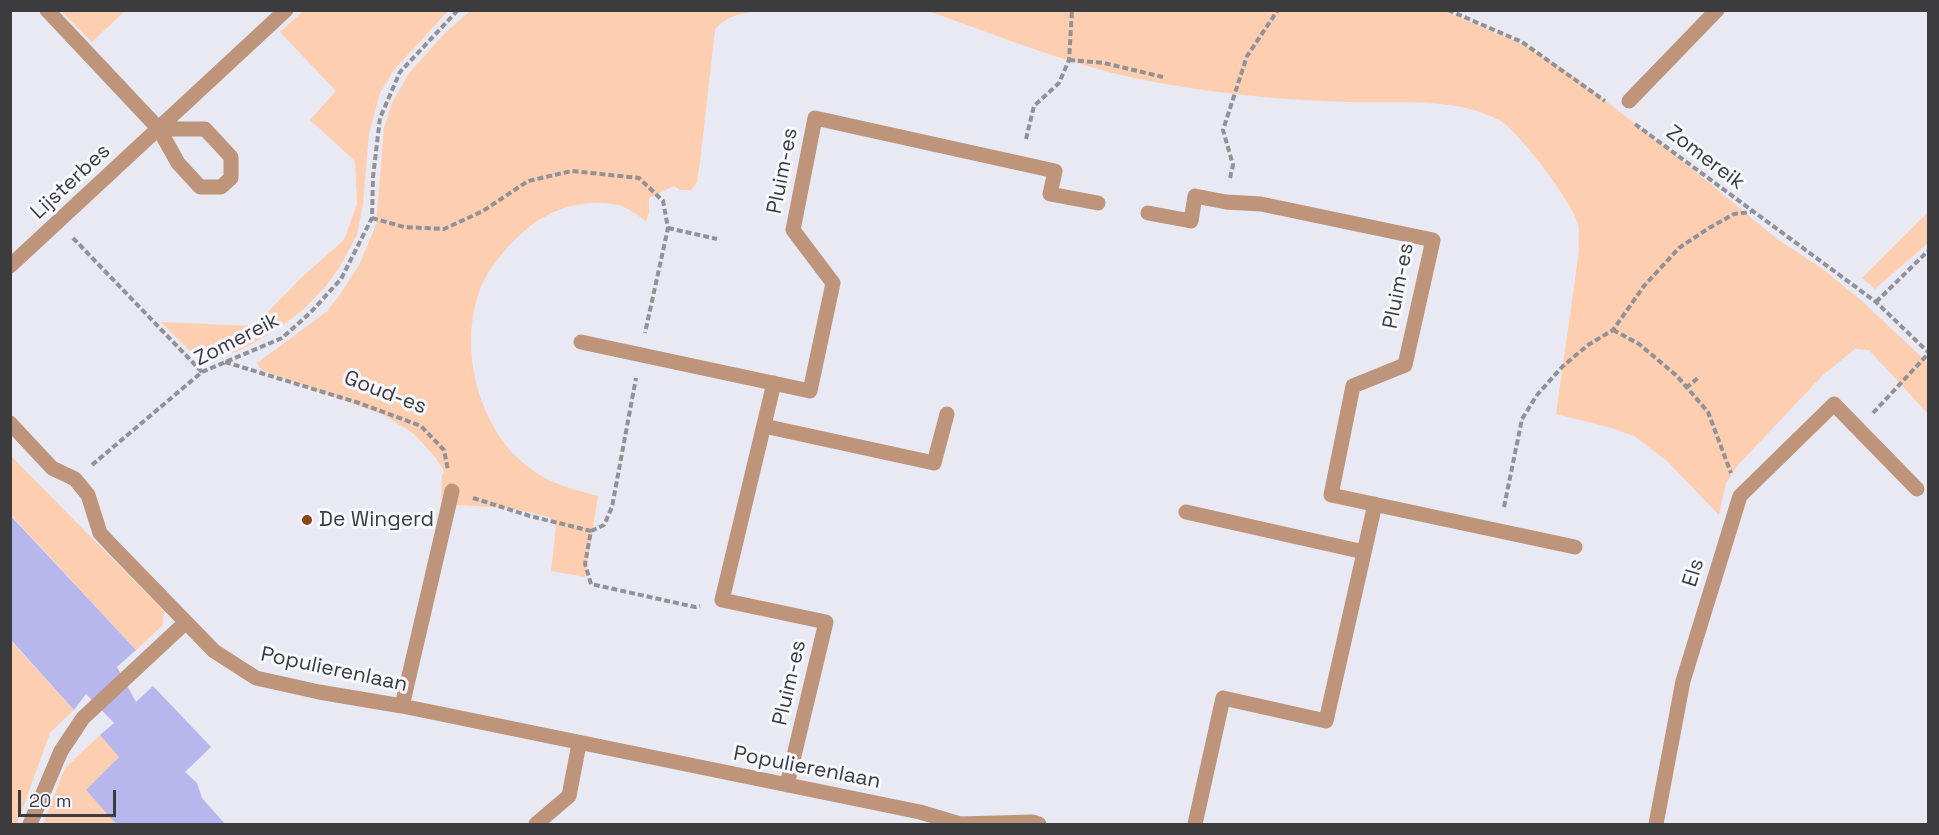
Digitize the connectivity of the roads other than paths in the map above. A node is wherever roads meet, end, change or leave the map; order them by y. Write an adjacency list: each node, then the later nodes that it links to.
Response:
1 (47, 10): 5 (street)
2 (286, 10): 5 (street, Lijsterbes)
3 (1717, 10): 4 (street)
4 (1629, 101)
5 (159, 129): 5 (street); 8 (street, Lijsterbes)
6 (1098, 203): 10 (street, Pluim-es)
7 (1148, 213): 16 (street, Pluim-es)
8 (10, 266)
9 (581, 342): 10 (street, Pluim-es)
10 (774, 383): 13 (street)
11 (947, 414): 13 (street)
12 (10, 423): 20 (street, Populierenlaan)
13 (764, 426): 23 (street, Pluim-es)
14 (1917, 489): 29 (street, Els)
15 (452, 491): 21 (street)
16 (1376, 504): 18 (street, Pluim-es); 19 (street)
17 (1186, 512): 19 (street)
18 (1575, 547)
19 (1364, 552): 28 (street)
20 (186, 622): 21 (street, Populierenlaan); 25 (street)
21 (402, 706): 22 (street, Populierenlaan)
22 (579, 744): 23 (street, Populierenlaan); 26 (street)
23 (787, 785): 24 (street, Populierenlaan)
24 (920, 818): 27 (street, Populierenlaan)
25 (30, 825)
26 (536, 825)
27 (1039, 825)
28 (1195, 825)
29 (1656, 825)

